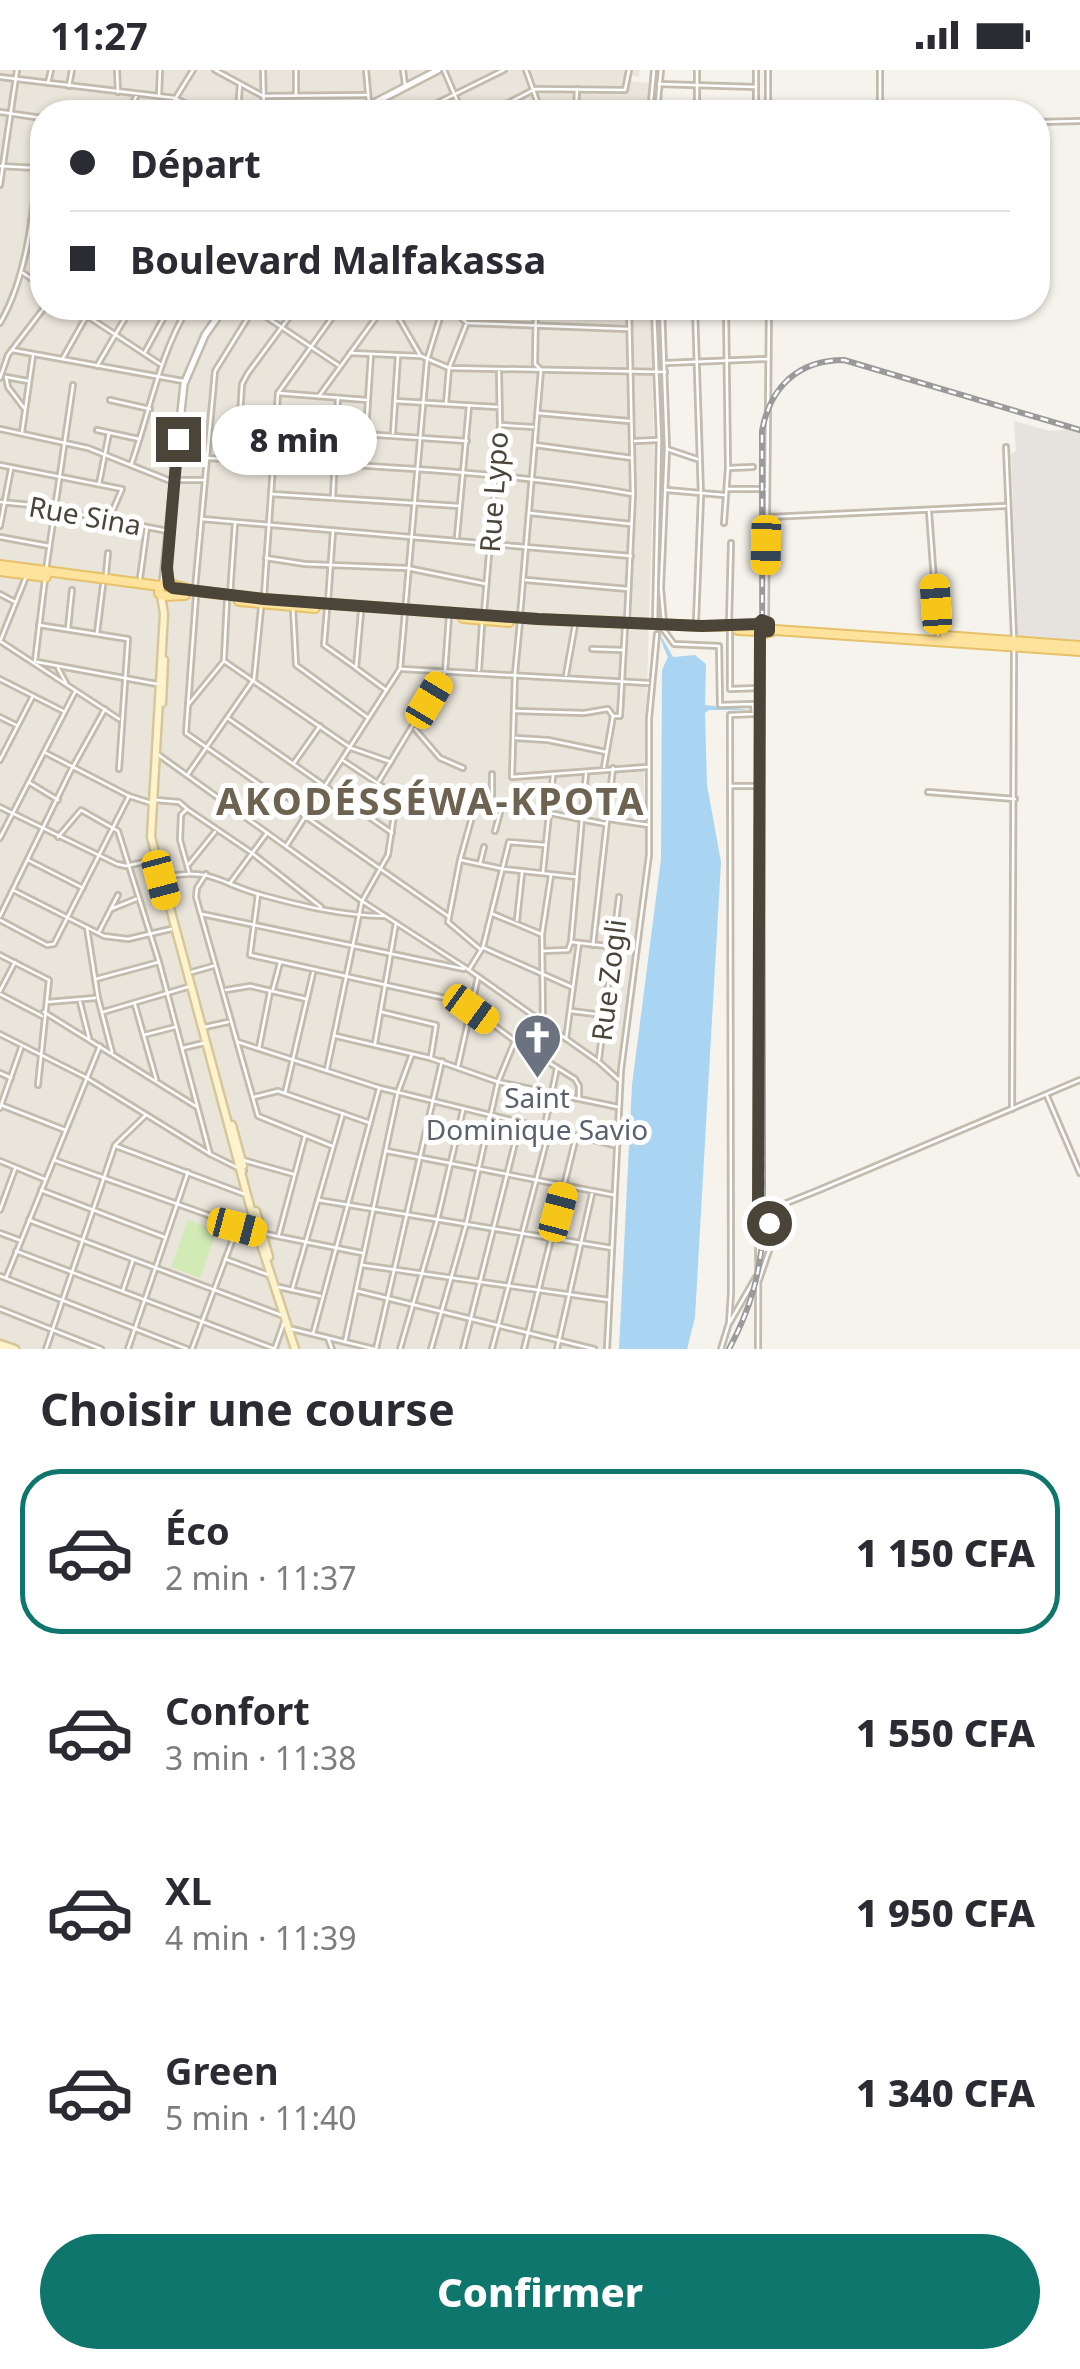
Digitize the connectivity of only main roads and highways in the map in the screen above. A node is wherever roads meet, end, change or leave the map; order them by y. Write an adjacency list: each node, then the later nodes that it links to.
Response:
1 (0, 568): 2 (main road); 2 (main road)
2 (46, 574): 3 (main road)
3 (104, 583): 4 (main road); 4 (main road)
4 (165, 590): 5 (main road); 8 (main road)
5 (262, 602): 6 (main road); 6 (main road)
6 (327, 606): 7 (main road); 7 (main road)
7 (405, 611): 9 (main road); 9 (main road)
8 (165, 614): 17 (main road); 17 (main road)
9 (483, 618): 10 (main road)
10 (538, 621): 11 (main road); 11 (main road)
11 (626, 625): 13 (main road)
12 (763, 627): 14 (main road); 15 (main road); 15 (main road)
13 (660, 628): 14 (main road); 14 (main road)
14 (730, 628)
15 (1014, 644): 16 (main road)
16 (1080, 649)
17 (157, 753): 18 (main road)
18 (157, 859): 19 (main road); 19 (main road)
19 (176, 928): 20 (main road); 20 (main road)
20 (192, 986): 21 (main road); 21 (main road)
21 (238, 1164): 22 (main road)
22 (273, 1276): 23 (main road); 23 (main road)
23 (286, 1322): 26 (main road)
24 (1, 1347): 25 (main road)
25 (14, 1349)
26 (296, 1349)

